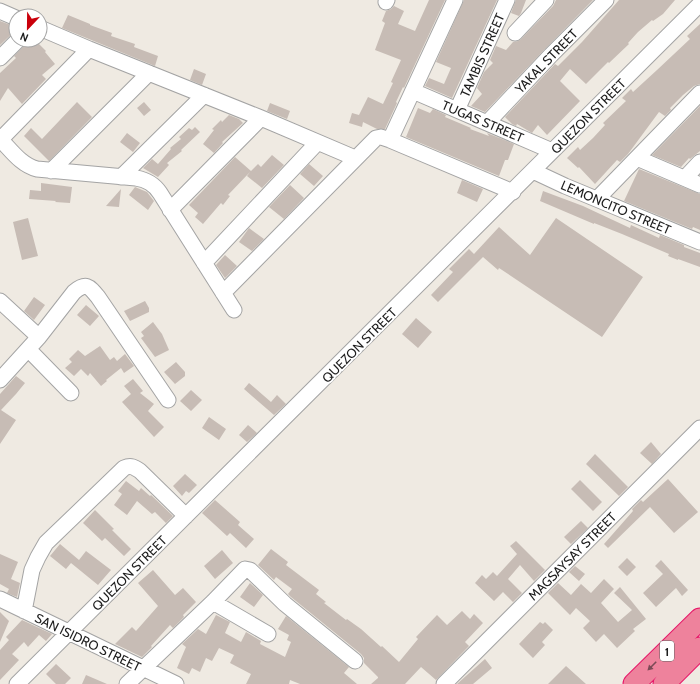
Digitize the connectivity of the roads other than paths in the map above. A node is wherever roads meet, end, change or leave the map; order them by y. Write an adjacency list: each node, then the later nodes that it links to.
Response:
1 (455, 0): 12 (street)
2 (507, 0): 15 (street, TAMBIS STREET)
3 (546, 0): 7 (street)
4 (606, 0): 17 (street, YAKAL STREET)
5 (700, 4): 21 (street, QUEZON STREET)
6 (48, 31): 9 (street)
7 (514, 33)
8 (10, 48): 10 (street)
9 (89, 49): 11 (street); 18 (street)
10 (0, 58)
11 (149, 73): 14 (street); 25 (street)
12 (413, 91): 15 (street, TUGAS STREET); 19 (street)
13 (700, 93): 23 (street)
14 (204, 95): 16 (street); 27 (street)
15 (457, 110): 17 (street, TUGAS STREET)
16 (261, 118): 20 (street); 32 (street)
17 (487, 123): 21 (street, TUGAS STREET)
18 (0, 139): 25 (street)
19 (390, 140): 22 (street); 30 (street)
20 (317, 143): 22 (street); 34 (street)
21 (552, 151): 26 (street, QUEZON STREET)
22 (355, 158): 35 (street)
23 (637, 158): 28 (street); 31 (street)
24 (700, 162): 28 (street)
25 (51, 171): 27 (street)
26 (533, 171): 30 (street, QUEZON STREET); 31 (street, LEMONCITO STREET)
27 (121, 177): 32 (street)
28 (684, 178): 29 (street)
29 (700, 185)
30 (513, 192): 44 (street, QUEZON STREET)
31 (597, 199): 33 (street, LEMONCITO STREET)
32 (170, 210): 34 (street)
33 (700, 242)
34 (204, 264): 35 (street)
35 (223, 293): 37 (street)
36 (0, 301): 38 (street)
37 (234, 310)
38 (39, 337): 39 (street); 42 (street)
39 (28, 349): 40 (street); 41 (street)
40 (0, 380)
41 (71, 393)
42 (168, 400)
43 (700, 428): 57 (street, MAGSAYSAY STREET)
44 (186, 516): 47 (street); 49 (street, QUEZON STREET)
45 (0, 599): 47 (street, SAN ISIDRO STREET)
46 (213, 602): 50 (street); 52 (street); 53 (street)
47 (24, 611): 49 (street, SAN ISIDRO STREET)
48 (700, 619): 58 (highway, 1, one-way to 58)
49 (69, 633): 53 (street, SAN ISIDRO STREET); 54 (street, QUEZON STREET)
50 (268, 634)
51 (700, 648): 59 (highway, 1)
52 (355, 661)
53 (142, 669): 55 (street); 56 (street, SAN ISIDRO STREET)
54 (17, 684)
55 (127, 684)
56 (176, 684)
57 (444, 684)
58 (634, 684)
59 (664, 684)

